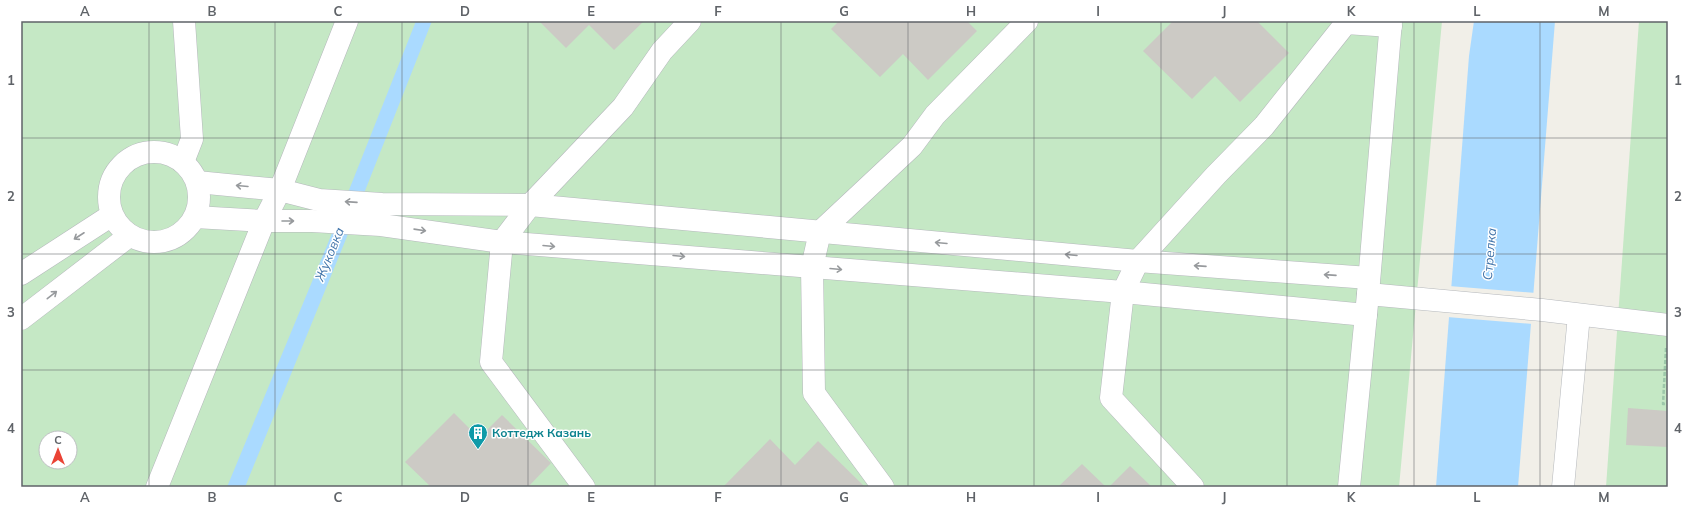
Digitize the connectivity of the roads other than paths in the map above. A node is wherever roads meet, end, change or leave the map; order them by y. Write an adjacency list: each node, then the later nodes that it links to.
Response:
1 (184, 21): 6 (lane)
2 (347, 21): 8 (lane)
3 (690, 21): 9 (lane)
4 (1027, 21): 14 (lane)
5 (1391, 23): 17 (lane); 21 (lane)
6 (183, 162): 7 (lane); 11 (lane)
7 (197, 182): 8 (lane, one-way to 7); 12 (lane)
8 (280, 190): 10 (lane, one-way to 8); 13 (lane)
9 (530, 205): 10 (lane); 14 (lane); 16 (lane)
10 (382, 214): 13 (lane, one-way to 10); 16 (lane, one-way to 16)
11 (112, 215): 15 (lane); 19 (lane, one-way to 19)
12 (195, 217): 13 (lane); 15 (lane)
13 (264, 221): 25 (lane)
14 (820, 232): 17 (lane, one-way to 14); 18 (lane)
15 (129, 236): 23 (lane, one-way to 15)
16 (502, 242): 18 (lane, one-way to 18); 26 (lane)
17 (1138, 261): 20 (lane); 21 (lane, one-way to 17)
18 (812, 267): 20 (lane, one-way to 20); 27 (lane)
19 (21, 274)
20 (1123, 292): 21 (lane); 28 (lane)
21 (1368, 296): 22 (lane); 29 (lane)
22 (1579, 315): 24 (lane); 30 (lane)
23 (21, 319)
24 (1668, 325)
25 (157, 487)
26 (584, 487)
27 (883, 487)
28 (1193, 487)
29 (1349, 487)
30 (1563, 487)

